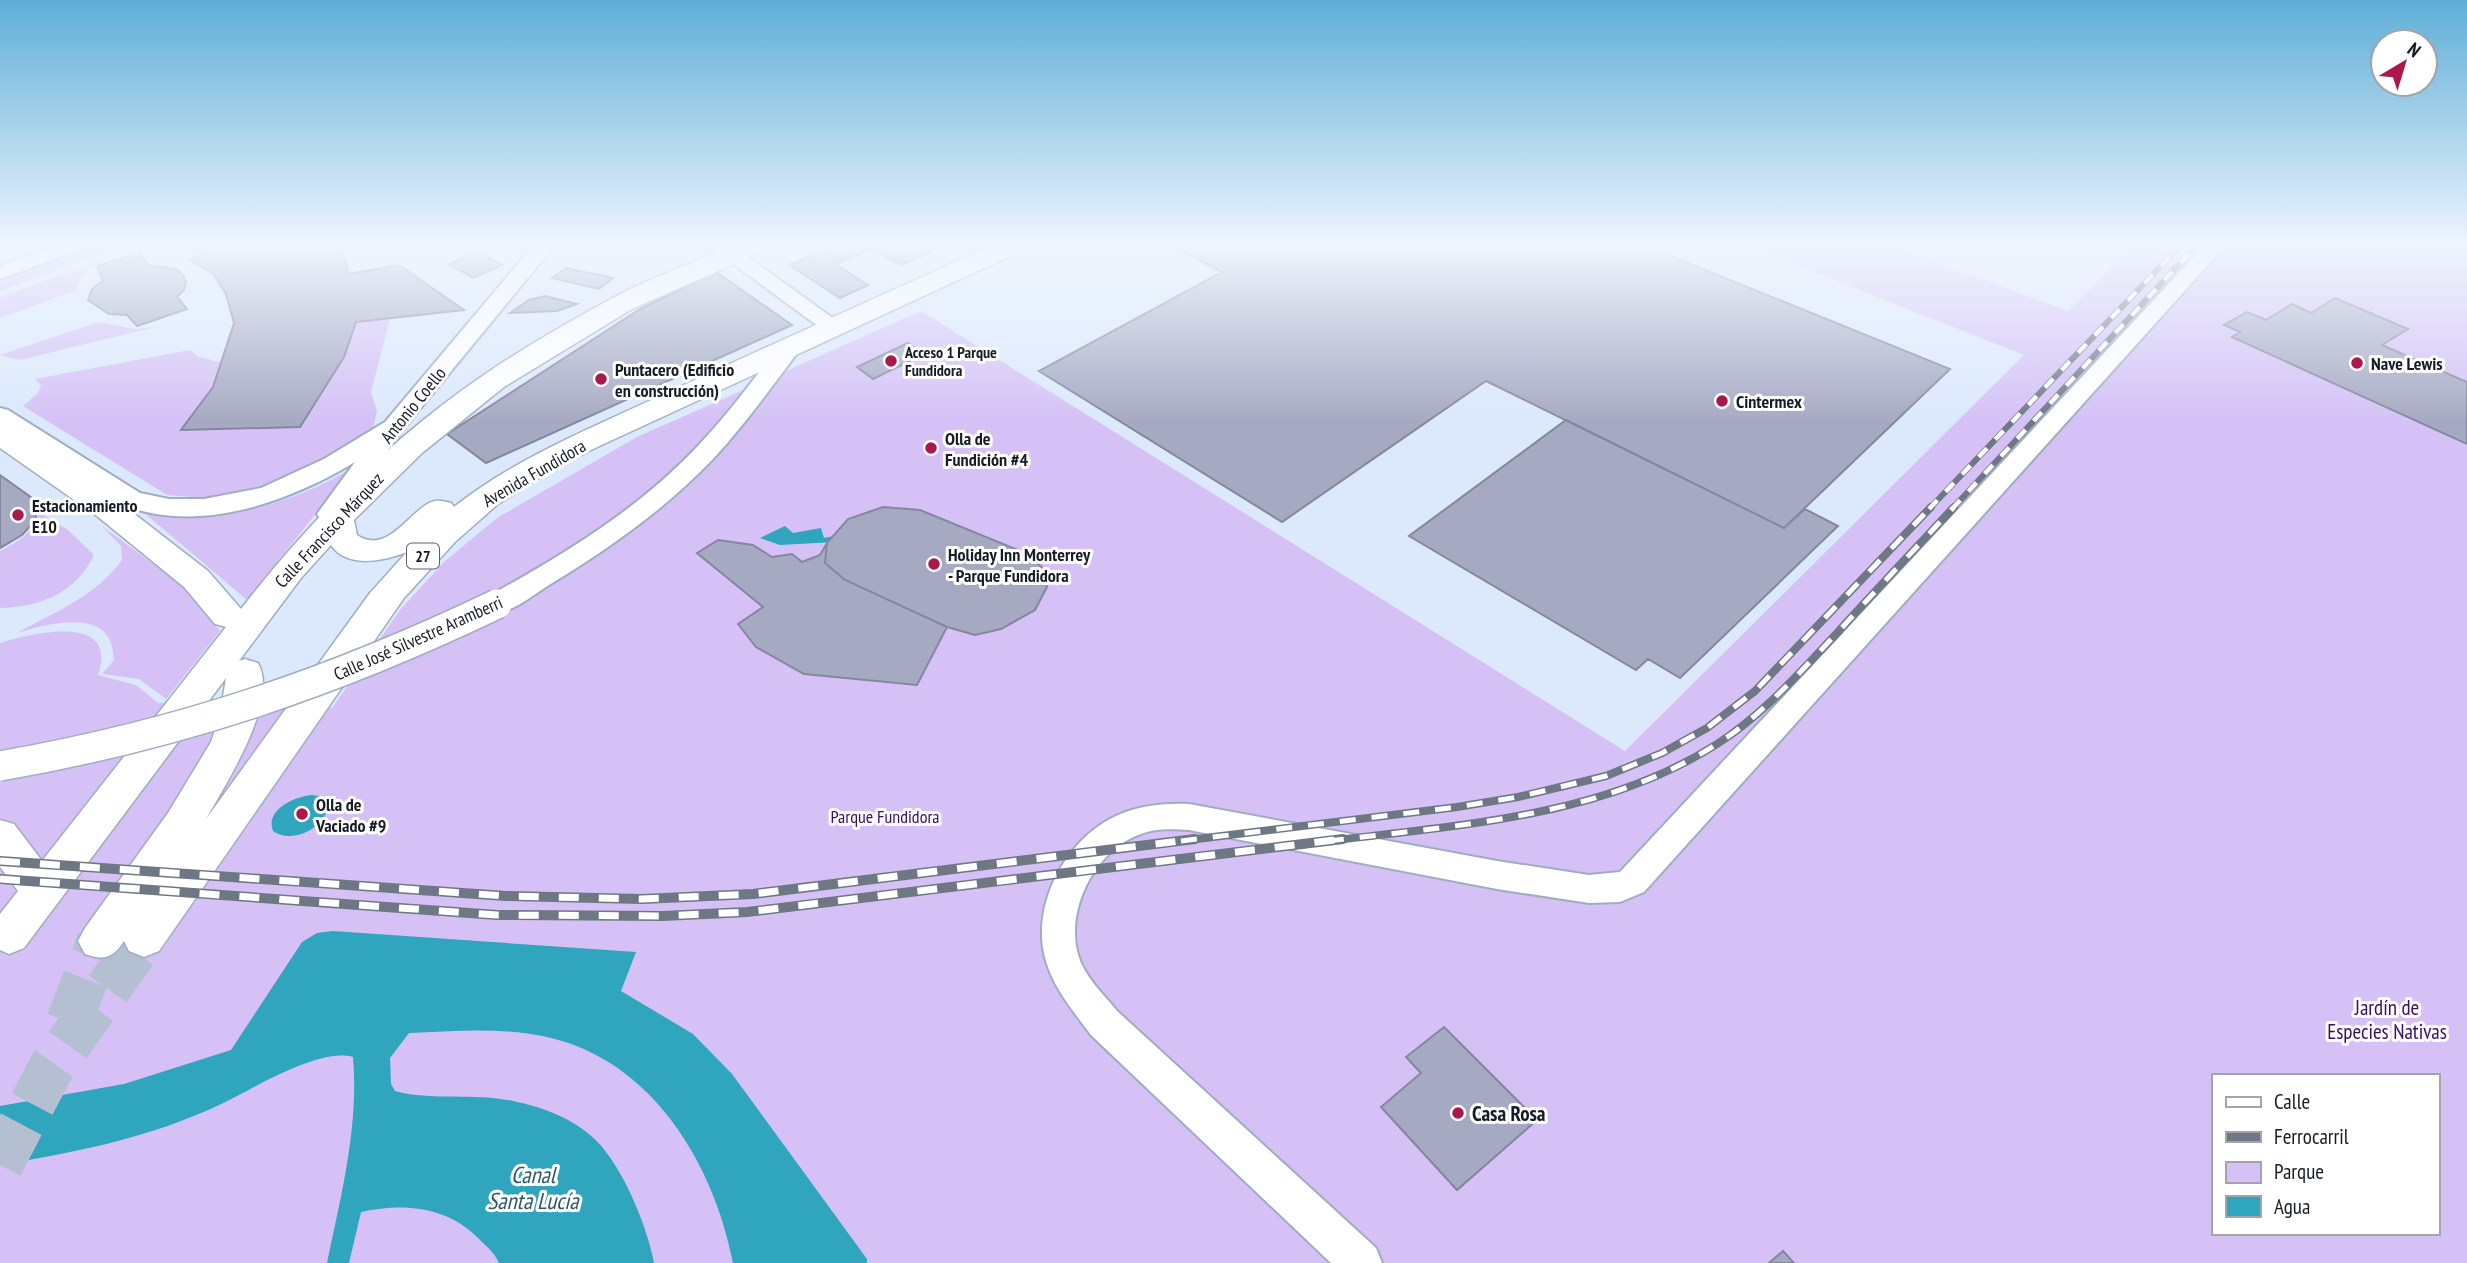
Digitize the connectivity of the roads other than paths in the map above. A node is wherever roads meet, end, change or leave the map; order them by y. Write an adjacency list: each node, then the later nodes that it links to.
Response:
1 (495, 305): 9 (street, Antonio Coello)
2 (620, 305): 12 (main road, Calle Francisco Márquez)
3 (806, 305): 6 (street)
4 (882, 305): 6 (main road, Avenida Fundidora / 27)
5 (2161, 305): 22 (street)
6 (834, 327): 7 (main road, Avenida Fundidora / 27)
7 (790, 347): 11 (main road, Avenida Fundidora / 27); 16 (street, Calle José Silvestre Aramberri, bridge)
8 (0, 415): 9 (street)
9 (394, 427): 13 (street, Antonio Coello)
10 (0, 434): 14 (main road)
11 (562, 454): 12 (main road); 20 (main road, Avenida Fundidora / 27)
12 (337, 517): 13 (main road, Calle Francisco Márquez)
13 (289, 570): 18 (main road, Calle Francisco Márquez)
14 (228, 615)
15 (245, 672): 21 (main road)
16 (0, 766)
17 (0, 836): 18 (main road)
18 (41, 892): 19 (main road, Calle Francisco Márquez)
19 (9, 936)
20 (144, 938)
21 (100, 941)
22 (1361, 1263)

